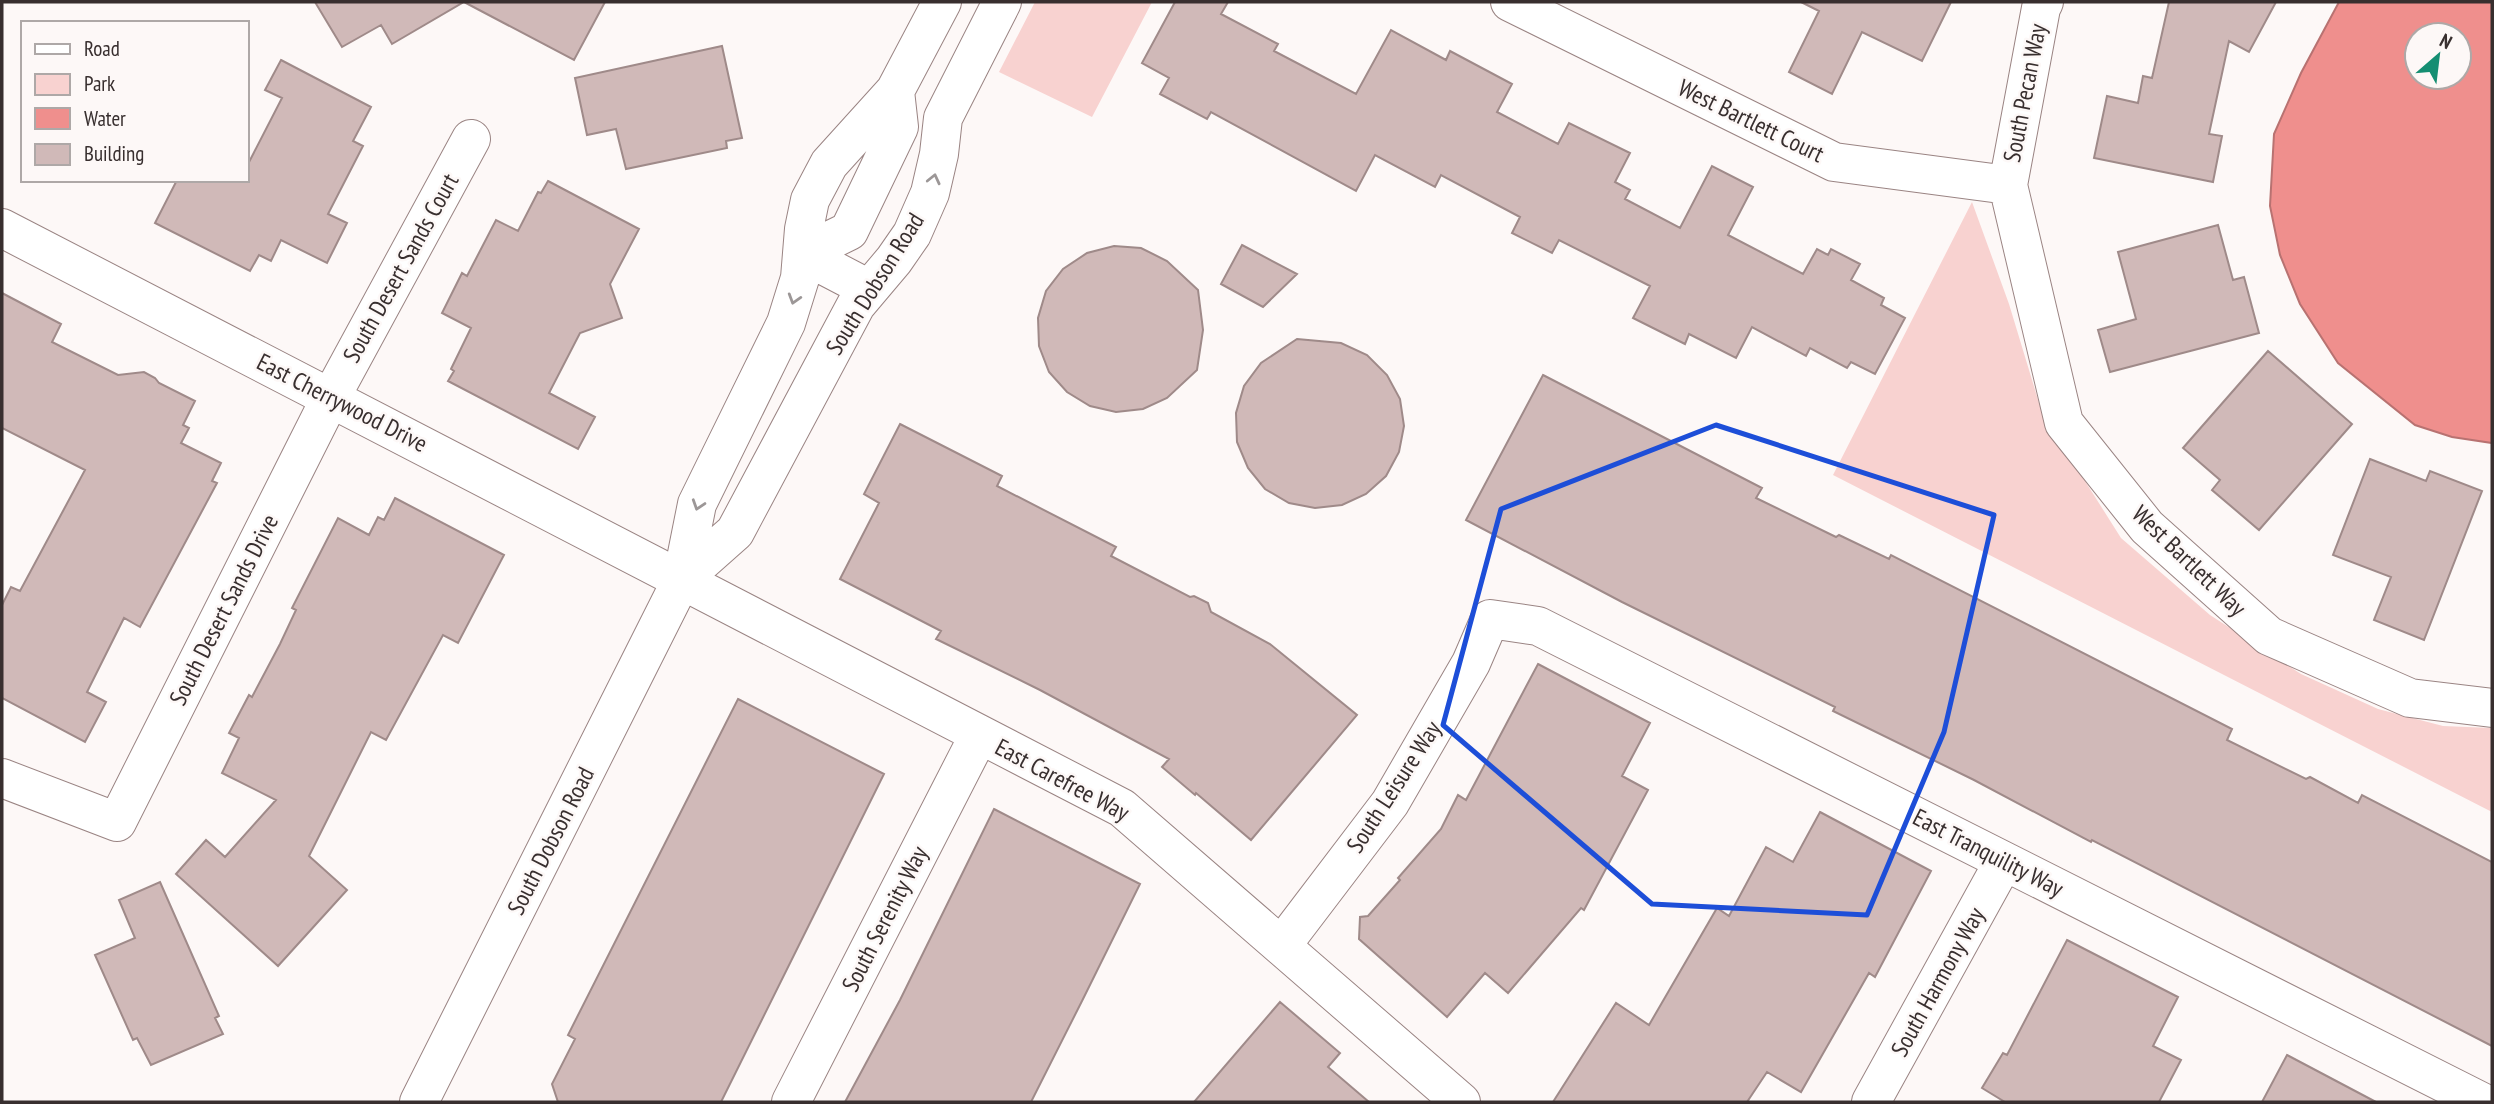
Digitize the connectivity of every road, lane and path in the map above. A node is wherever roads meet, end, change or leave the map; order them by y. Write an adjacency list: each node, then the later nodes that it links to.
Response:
1 (942, 2): 5 (street, South Dobson Road)
2 (1002, 2): 6 (street, South Dobson Road)
3 (1510, 2): 8 (street, West Bartlett Court)
4 (2044, 2): 8 (street, South Pecan Way)
5 (895, 91): 6 (street); 10 (street, South Dobson Road)
6 (943, 118): 11 (street, South Dobson Road, one-way to 6)
7 (471, 139): 12 (street, South Desert Sands Court)
8 (2008, 185): 17 (street, West Bartlett Way)
9 (2, 228): 12 (street, East Cherrywood Drive)
10 (802, 254): 11 (street); 13 (street, South Dobson Road, one-way to 13)
11 (869, 289): 14 (street, South Dobson Road)
12 (331, 397): 15 (street, East Cherrywood Drive); 19 (street, South Desert Sands Drive)
13 (726, 443): 14 (street); 15 (street, South Dobson Road, one-way to 15)
14 (770, 464): 15 (street, South Dobson Road)
15 (682, 579): 18 (street, East Carefree Way); 23 (street, South Dobson Road)
16 (1490, 619): 20 (street, East Tranquility Way); 21 (street, South Leisure Way)
17 (2492, 708)
18 (979, 735): 21 (street, East Carefree Way); 24 (street, South Serenity Way)
19 (2, 778)
20 (2004, 861): 22 (street, East Tranquility Way); 26 (street, South Harmony Way)
21 (1282, 945): 25 (street, East Carefree Way)
22 (2469, 1099)
23 (419, 1102)
24 (791, 1102)
25 (1461, 1102)
26 (1871, 1102)

